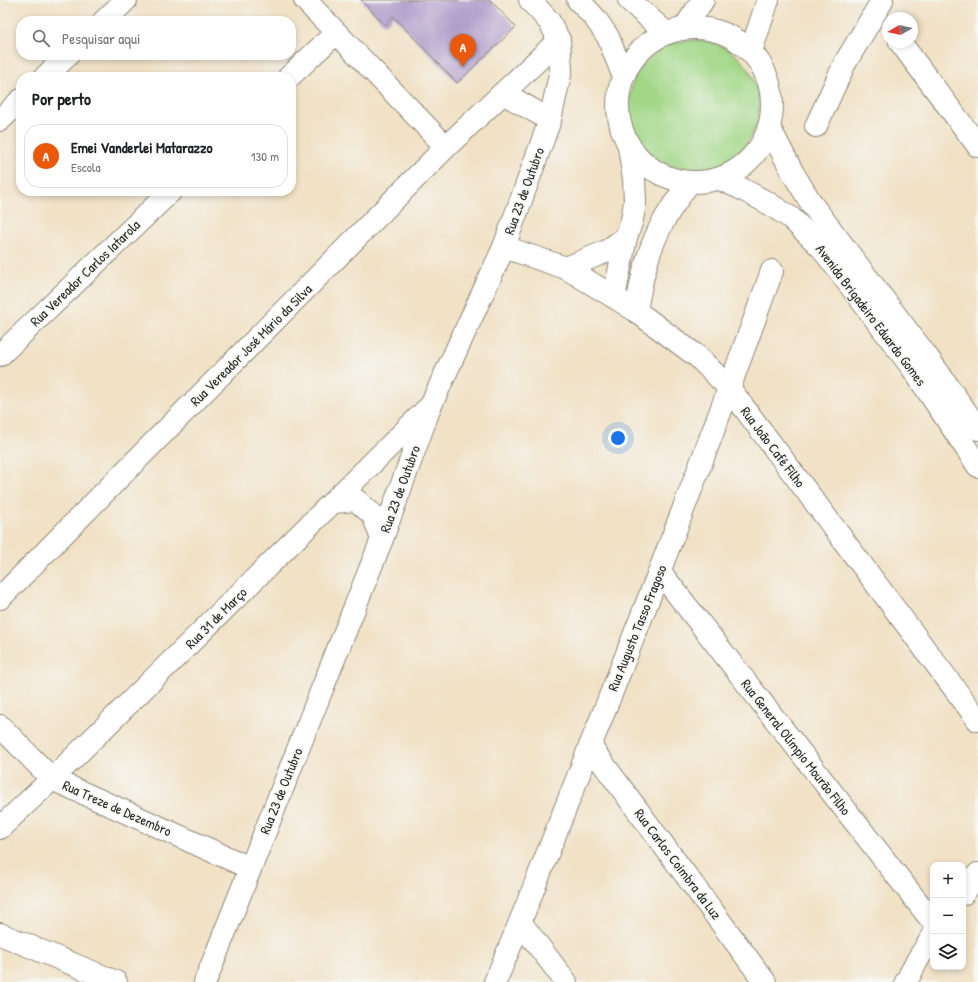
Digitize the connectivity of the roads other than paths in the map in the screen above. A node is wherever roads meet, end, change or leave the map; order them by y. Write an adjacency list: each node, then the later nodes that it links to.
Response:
1 (305, 0): 11 (street)
2 (530, 0): 12 (street, Rua 23 de Outubro)
3 (578, 0): 18 (street)
4 (628, 0): 10 (street)
5 (703, 0): 10 (street)
6 (768, 0): 14 (street)
7 (123, 1): 9 (street)
8 (884, 5): 23 (street)
9 (109, 16)
10 (675, 30): 14 (street); 18 (street)
11 (336, 33): 17 (street); 26 (street)
12 (559, 40): 19 (street, Rua Vereador José Mário da Silva); 22 (street, Rua 23 de Outubro)
13 (905, 48): 25 (street)
14 (751, 51): 24 (street)
15 (63, 60): 16 (street)
16 (50, 72)
17 (294, 72)
18 (623, 75): 27 (street)
19 (503, 93): 22 (street); 26 (street, Rua Vereador José Mário da Silva)
20 (16, 105): 21 (street)
21 (0, 120)
22 (550, 120): 32 (street, Rua 23 de Outubro)
23 (816, 126)
24 (769, 127): 28 (street); 40 (street, Avenida Brigadeiro Eduardo Gomes)
25 (977, 144)
26 (446, 147): 45 (street, Rua Vereador José Mário da Silva)
27 (629, 147): 29 (street); 31 (street)
28 (719, 179): 29 (street); 41 (street, Avenida Brigadeiro Eduardo Gomes)
29 (689, 183): 36 (street)
30 (166, 196): 37 (street, Rua Vereador Carlos Iatarola)
31 (626, 237): 33 (street); 35 (street)
32 (504, 247): 33 (street, Rua João Café Filho); 39 (street, Rua 23 de Outubro)
33 (566, 268): 35 (street, Rua João Café Filho)
34 (772, 271): 38 (street, Rua Augusto Tasso Fragoso)
35 (614, 297): 36 (street, Rua João Café Filho)
36 (636, 311): 38 (street, Rua João Café Filho)
37 (0, 355)
38 (730, 389): 44 (street, Rua Augusto Tasso Fragoso); 46 (street, Rua João Café Filho)
39 (430, 407): 42 (street, Rua 31 de Março); 43 (street, Rua 23 de Outubro)
40 (978, 429)
41 (978, 466)
42 (334, 502): 43 (street); 49 (street, Rua 31 de Março)
43 (382, 539): 51 (street, Rua 23 de Outubro)
44 (660, 572): 48 (street, Rua Augusto Tasso Fragoso); 54 (street, Rua General Olímpio Mourão Filho)
45 (0, 598)
46 (978, 720)
47 (0, 726): 49 (street, Rua Treze de Dezembro)
48 (590, 746): 55 (street, Rua Augusto Tasso Fragoso); 62 (street, Rua Carlos Coimbra da Luz)
49 (52, 779): 50 (street, Rua 31 de Março); 51 (street, Rua Treze de Dezembro)
50 (0, 828)
51 (250, 868): 59 (street, Rua 23 de Outubro)
52 (978, 874): 53 (street)
53 (966, 890)
54 (930, 918)
55 (521, 923): 60 (street, Rua Augusto Tasso Fragoso); 61 (street)
56 (0, 934): 58 (street)
57 (930, 941): 63 (street)
58 (116, 982)
59 (205, 982)
60 (495, 982)
61 (566, 982)
62 (765, 982)
63 (906, 982)

